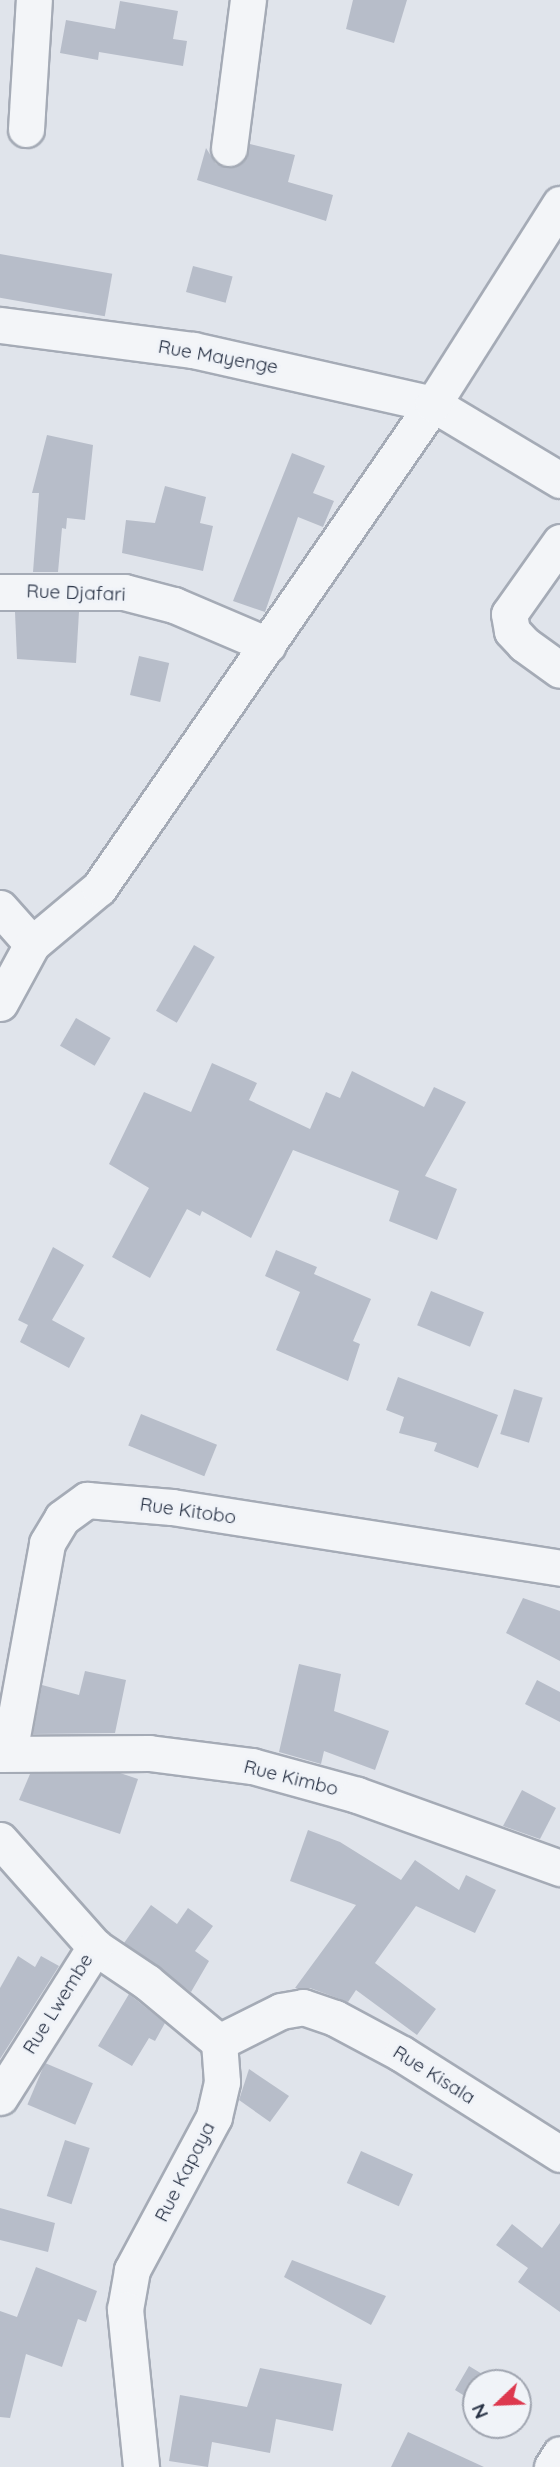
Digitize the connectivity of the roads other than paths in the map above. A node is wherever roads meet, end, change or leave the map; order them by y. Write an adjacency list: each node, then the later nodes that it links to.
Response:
1 (34, 0): 3 (street)
2 (248, 0): 4 (street)
3 (26, 129)
4 (229, 148)
5 (560, 204): 7 (street)
6 (0, 325): 7 (street, Rue Mayenge)
7 (433, 404): 8 (street, Rue Mayenge); 11 (street)
8 (560, 480)
9 (560, 542): 12 (street)
10 (0, 592): 11 (street, Rue Djafari)
11 (268, 645): 14 (street)
12 (560, 670)
13 (0, 908): 14 (street)
14 (32, 944): 15 (street)
15 (0, 1003)
16 (560, 1568): 17 (street, Rue Kitobo)
17 (4, 1754): 19 (street, Rue Kimbo)
18 (0, 1840): 20 (street)
19 (560, 1868)
20 (94, 1947): 21 (street); 22 (street, Rue Lwembe)
21 (219, 2042): 23 (street, Rue Kisala); 25 (street, Rue Kapaya)
22 (0, 2097)
23 (560, 2154)
24 (560, 2454): 26 (street)
25 (141, 2467)
26 (552, 2467)

